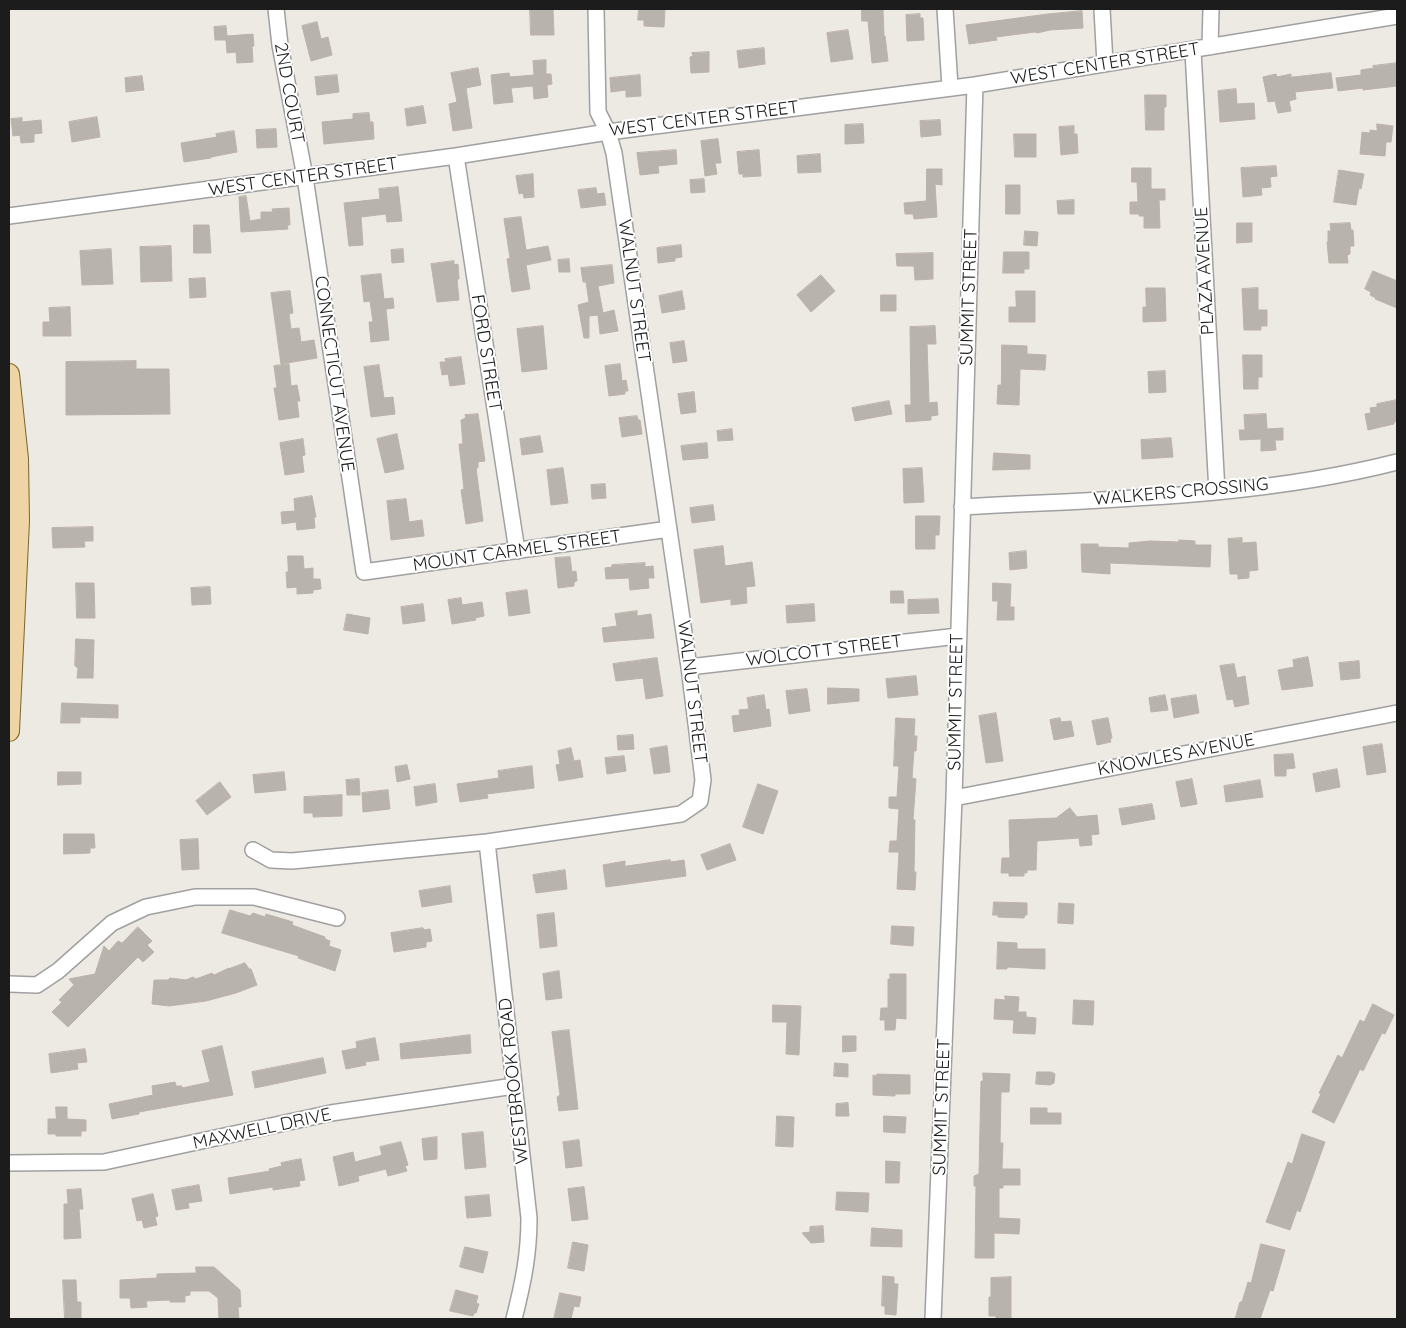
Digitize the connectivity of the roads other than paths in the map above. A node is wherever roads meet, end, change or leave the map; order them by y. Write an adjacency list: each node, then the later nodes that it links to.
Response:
1 (276, 9): 14 (street, 2ND COURT)
2 (596, 9): 12 (street, WALNUT STREET)
3 (945, 9): 11 (street)
4 (1102, 9): 9 (street)
5 (1211, 9): 7 (street)
6 (1397, 16): 7 (street, WEST CENTER STREET)
7 (1210, 47): 8 (street, WEST CENTER STREET)
8 (1192, 50): 9 (street, WEST CENTER STREET); 18 (street, PLAZA AVENUE)
9 (1104, 64): 10 (street, WEST CENTER STREET)
10 (975, 85): 11 (street, WEST CENTER STREET); 19 (street, SUMMIT STREET)
11 (950, 87): 12 (street, WEST CENTER STREET)
12 (608, 132): 13 (street, WEST CENTER STREET); 20 (street, WALNUT STREET)
13 (456, 156): 14 (street, WEST CENTER STREET); 21 (street, FORD STREET)
14 (305, 177): 15 (street, WEST CENTER STREET); 22 (street, CONNECTICUT AVENUE)
15 (9, 216)
16 (9, 374): 26 (main road)
17 (1397, 462): 18 (street, WALKERS CROSSING)
18 (1218, 492): 19 (street, WALKERS CROSSING)
19 (962, 507): 23 (street, SUMMIT STREET)
20 (669, 529): 21 (street, MOUNT CARMEL STREET); 24 (street, WALNUT STREET)
21 (517, 551): 22 (street, MOUNT CARMEL STREET)
22 (364, 572)
23 (958, 636): 24 (street, WOLCOTT STREET); 27 (street, SUMMIT STREET)
24 (689, 666): 28 (street, WALNUT STREET)
25 (1397, 713): 27 (street, KNOWLES AVENUE)
26 (9, 731)
27 (954, 798): 35 (street, SUMMIT STREET)
28 (486, 842): 29 (street, WALNUT STREET); 32 (street, WESTBROOK ROAD)
29 (253, 850)
30 (337, 918): 31 (street)
31 (9, 984)
32 (514, 1086): 33 (street, MAXWELL DRIVE); 34 (street, WESTBROOK ROAD)
33 (9, 1163)
34 (514, 1319)
35 (933, 1319)

